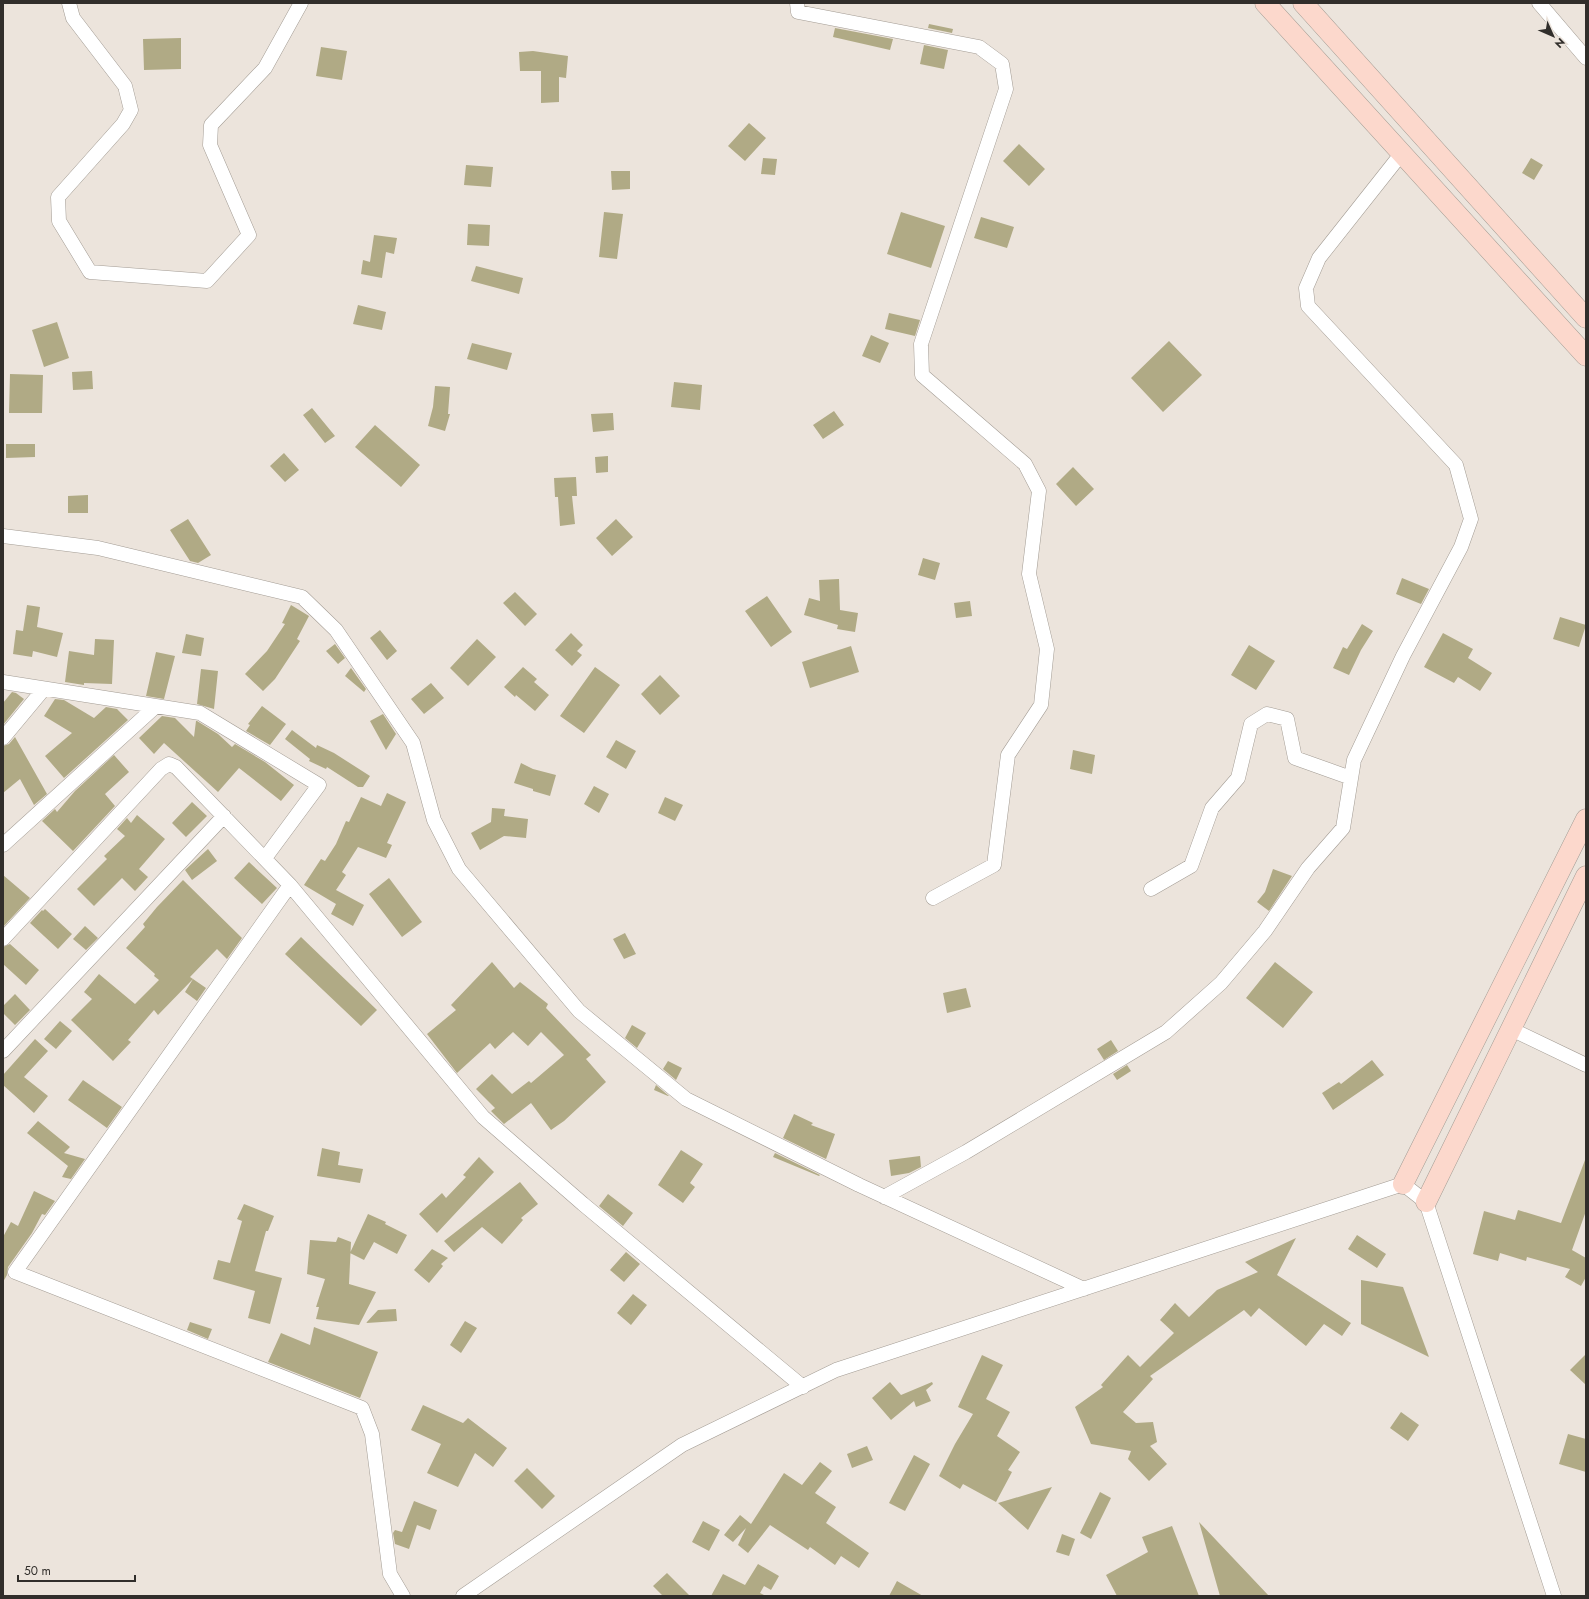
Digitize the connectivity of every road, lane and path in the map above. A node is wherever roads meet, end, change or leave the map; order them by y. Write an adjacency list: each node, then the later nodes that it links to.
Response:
1 (69, 3): 2 (street)
2 (301, 3)
3 (797, 3): 24 (street)
4 (1265, 3): 8 (street)
5 (1304, 3): 9 (street)
6 (1539, 3): 7 (street)
7 (1586, 58)
8 (1402, 153): 10 (street); 16 (street)
9 (1586, 318)
10 (1586, 356)
11 (3, 536): 30 (street)
12 (3, 682): 13 (street)
13 (43, 690): 14 (street); 15 (street)
14 (155, 707): 19 (street); 20 (street)
15 (3, 738)
16 (1351, 778): 23 (street); 30 (street)
17 (224, 816): 20 (street); 25 (street); 27 (street)
18 (1586, 819): 29 (street)
19 (3, 845)
20 (265, 858): 22 (street)
21 (1586, 876): 26 (street)
22 (290, 885): 33 (street); 34 (street)
23 (1151, 889)
24 (932, 898)
25 (3, 939)
26 (1511, 1029): 28 (street); 31 (street)
27 (3, 1051)
28 (1586, 1065)
29 (1402, 1184): 31 (street); 32 (street)
30 (884, 1197): 32 (street)
31 (1426, 1202): 36 (street)
32 (1084, 1288): 33 (street)
33 (803, 1387): 35 (street)
34 (403, 1596)
35 (463, 1596)
36 (1554, 1596)

